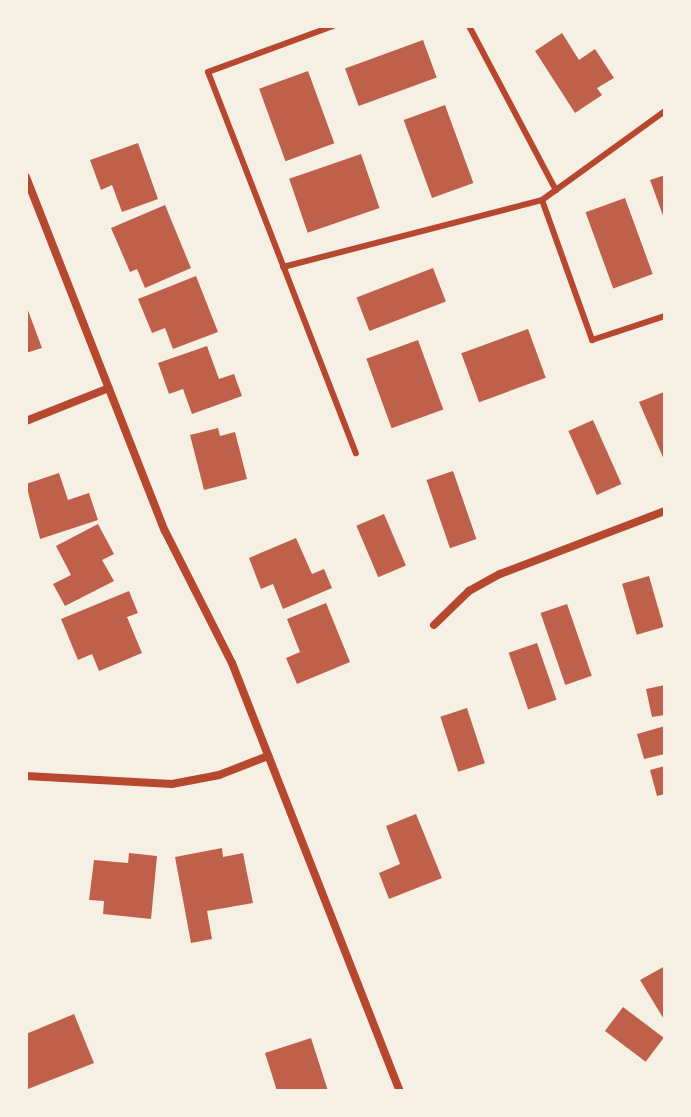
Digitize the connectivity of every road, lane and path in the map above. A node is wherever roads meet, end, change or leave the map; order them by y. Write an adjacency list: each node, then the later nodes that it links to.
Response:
1 (333, 26): 7 (lane)
2 (469, 26): 5 (lane)
3 (665, 111): 5 (lane)
4 (26, 177): 9 (street)
5 (556, 190): 6 (lane)
6 (542, 200): 7 (lane); 8 (lane)
7 (283, 267): 11 (lane)
8 (665, 316)
9 (109, 388): 10 (street); 14 (street)
10 (26, 421)
11 (356, 453)
12 (665, 511): 13 (street)
13 (434, 625)
14 (268, 756): 15 (street); 16 (street)
15 (26, 776)
16 (400, 1091)

